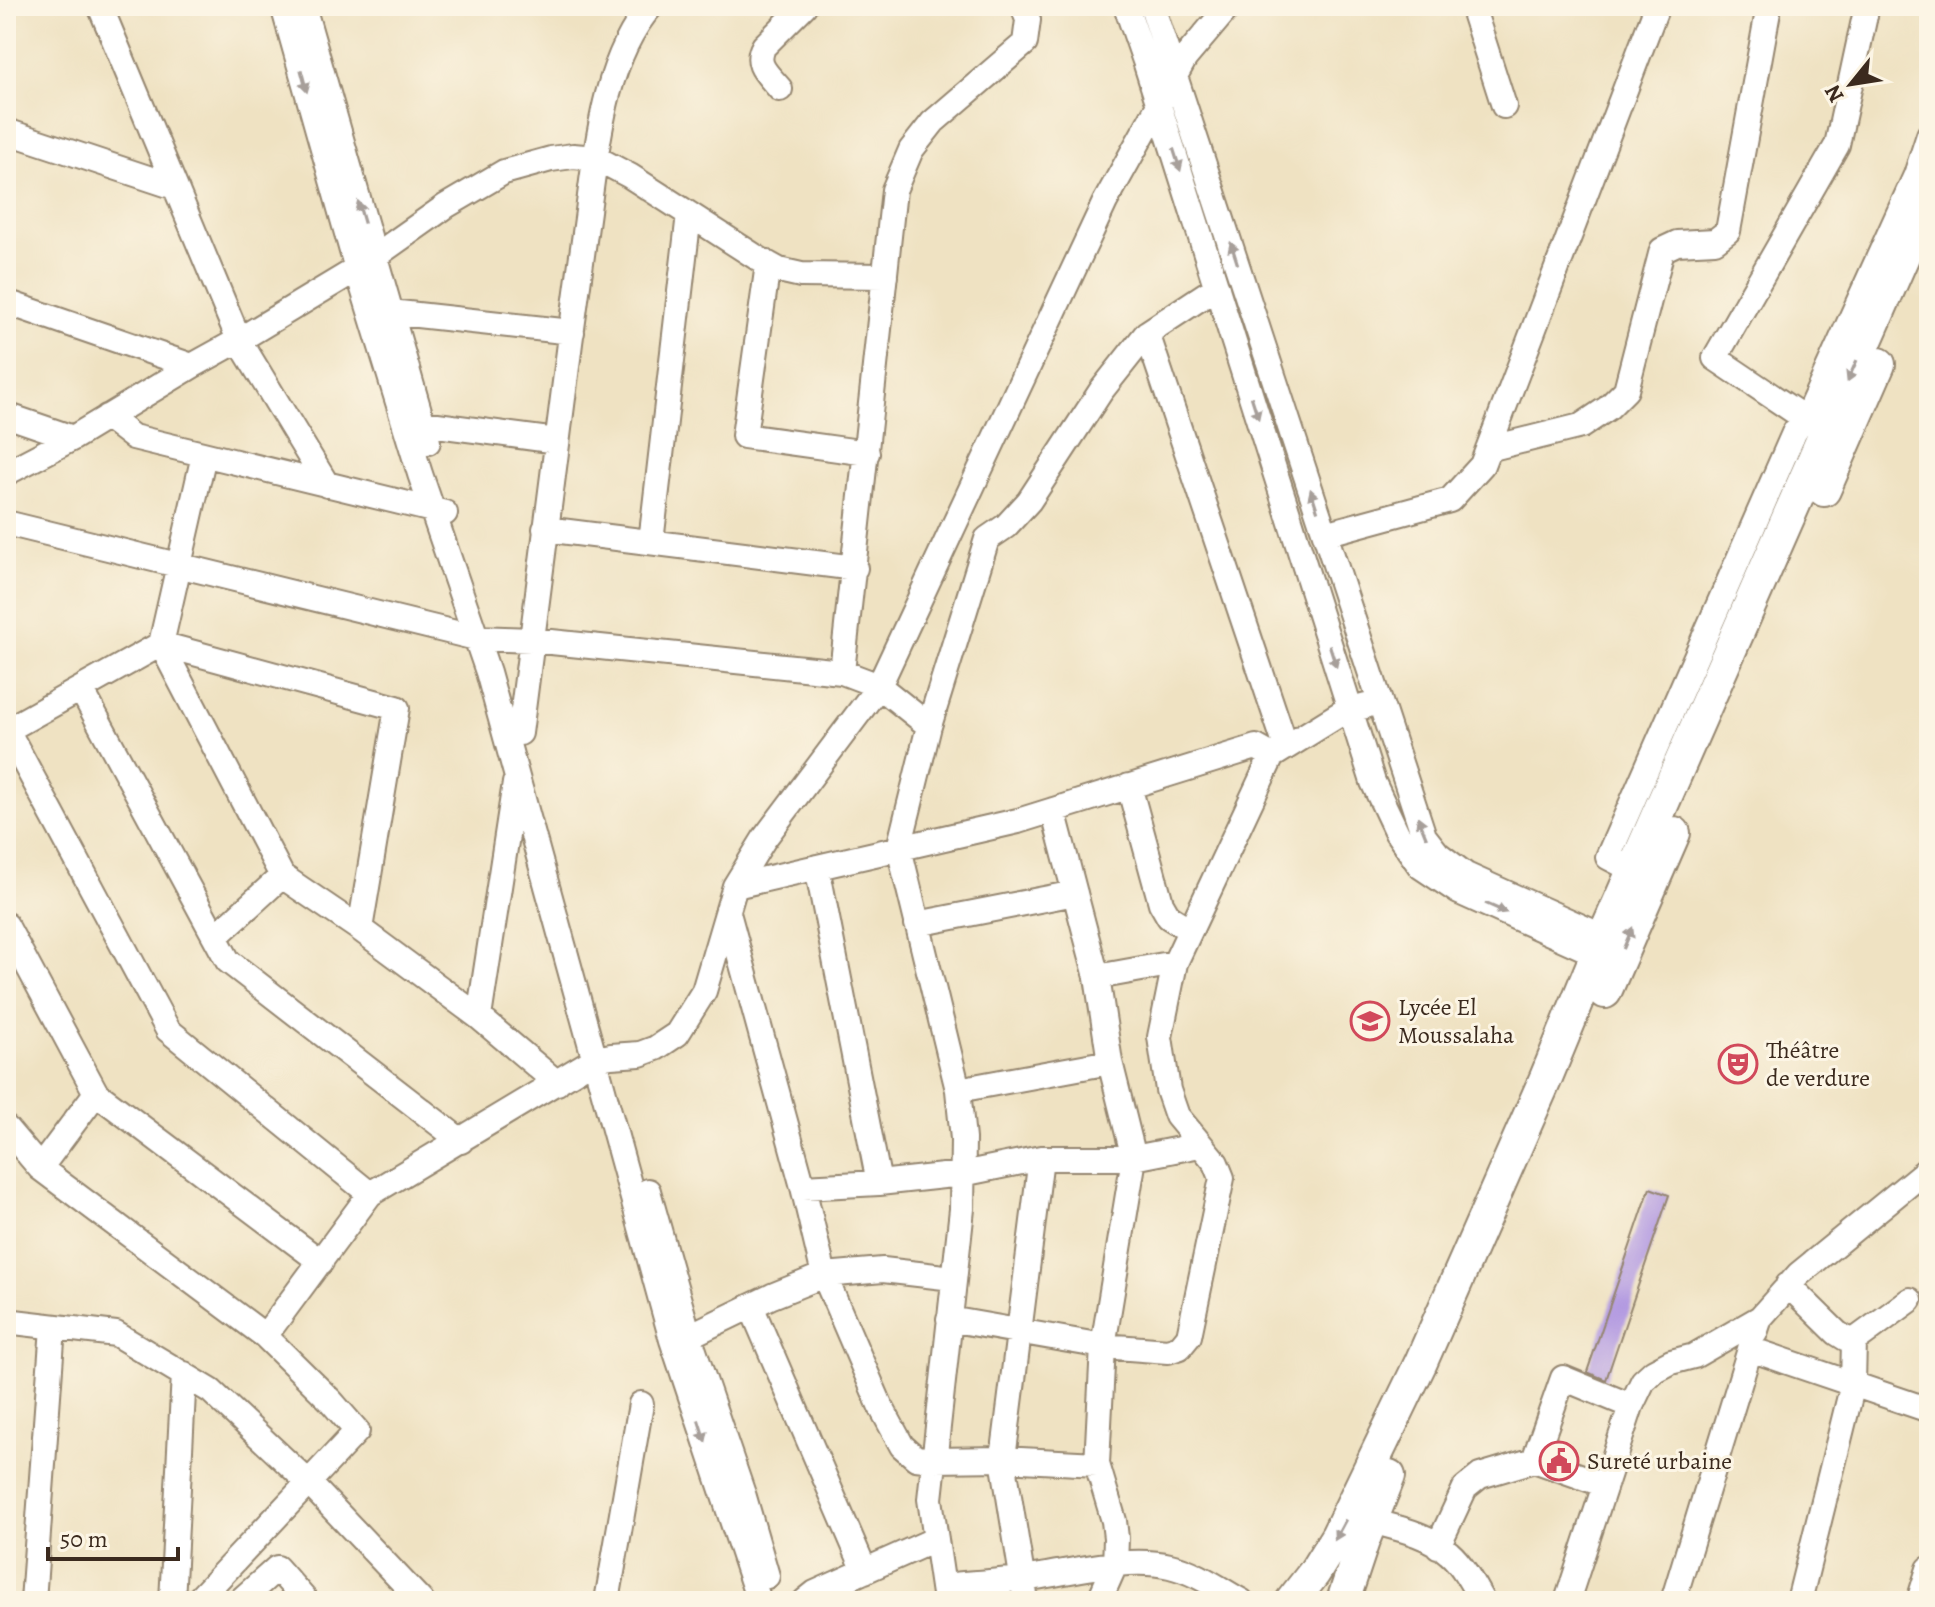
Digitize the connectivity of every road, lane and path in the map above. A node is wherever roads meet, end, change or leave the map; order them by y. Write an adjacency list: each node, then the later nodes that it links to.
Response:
1 (100, 6): 21 (street)
2 (283, 6): 25 (street, one-way to 25)
3 (303, 6): 25 (street, one-way to 3)
4 (651, 6): 20 (street)
5 (804, 6): 15 (street)
6 (1023, 6): 27 (street)
7 (1126, 6): 16 (street)
8 (1152, 6): 14 (street)
9 (1229, 6): 14 (street)
10 (1472, 6): 17 (street)
11 (1657, 6): 41 (street)
12 (1769, 6): 41 (street)
13 (1867, 6): 38 (street)
14 (1175, 76): 16 (street); 49 (street, one-way to 14)
15 (780, 89)
16 (1159, 105): 28 (street, one-way to 28); 57 (street)
17 (1504, 106)
18 (6, 131): 21 (street)
19 (1929, 135): 38 (street)
20 (596, 158): 23 (street); 25 (street); 31 (street)
21 (175, 187): 33 (street)
22 (1929, 197): 38 (main road, one-way to 38)
23 (689, 214): 26 (street); 50 (street)
24 (1929, 248): 128 (main road, one-way to 24)
25 (365, 263): 30 (street); 33 (street); 46 (street)
26 (768, 264): 27 (street); 42 (street)
27 (885, 276): 42 (street)
28 (1217, 287): 32 (street); 60 (street, one-way to 60)
29 (6, 302): 34 (street)
30 (390, 312): 31 (street); 37 (street)
31 (572, 332): 40 (street)
32 (1147, 333): 61 (street); 64 (street)
33 (239, 340): 34 (street); 45 (street)
34 (192, 366): 36 (street)
35 (6, 415): 39 (street)
36 (107, 417): 39 (street); 43 (street)
37 (422, 423): 40 (street); 46 (street)
38 (1814, 424): 79 (main road)
39 (73, 438): 44 (street)
40 (557, 441): 48 (street)
41 (1488, 449): 49 (street)
42 (867, 453): 52 (street)
43 (204, 455): 45 (street); 51 (street)
44 (6, 473)
45 (327, 485): 46 (street)
46 (441, 513): 53 (street)
47 (6, 523): 51 (street)
48 (545, 529): 50 (street); 54 (street)
49 (1325, 534): 59 (street)
50 (651, 542): 52 (street)
51 (179, 565): 53 (street); 55 (street)
52 (855, 568): 56 (street)
53 (483, 638): 54 (street); 63 (street); 65 (street)
54 (532, 640): 56 (street); 63 (street)
55 (161, 644): 58 (street); 70 (street); 76 (street)
56 (842, 672): 57 (street)
57 (879, 686): 61 (street); 71 (street)
58 (81, 689): 62 (street); 78 (street)
59 (1380, 703): 60 (street); 79 (street, one-way to 59)
60 (1351, 710): 64 (street); 79 (street, one-way to 79)
61 (929, 726): 68 (street)
62 (7, 728): 99 (street)
63 (520, 733): 83 (street)
64 (1279, 751): 66 (street); 77 (street)
65 (516, 774): 82 (street); 83 (street)
66 (1129, 786): 67 (street); 77 (street)
67 (1053, 810): 68 (street); 72 (street)
68 (899, 848): 69 (street); 74 (street)
69 (817, 867): 71 (street); 96 (street)
70 (282, 876): 76 (street); 78 (street)
71 (735, 886): 73 (street)
72 (1075, 893): 74 (street); 81 (street)
73 (728, 913): 83 (street); 97 (street)
74 (917, 924): 86 (street)
75 (6, 925): 87 (street)
76 (360, 929): 82 (street)
77 (1190, 930): 80 (street)
78 (215, 937): 89 (street)
79 (1601, 945): 150 (main road, one-way to 150)
80 (1175, 963): 81 (street); 90 (street)
81 (1097, 977): 84 (street)
82 (479, 1017): 85 (street)
83 (603, 1058): 85 (street); 113 (street)
84 (1110, 1062): 86 (street); 92 (street)
85 (557, 1083): 89 (street)
86 (958, 1090): 95 (street)
87 (96, 1093): 93 (street); 101 (street)
88 (6, 1128): 93 (street)
89 (461, 1141): 99 (street)
90 (1200, 1145): 92 (street); 115 (street)
91 (1041, 1158): 92 (street); 95 (street); 111 (street)
92 (1134, 1158): 115 (street)
93 (40, 1168): 112 (street)
94 (1929, 1168): 98 (street)
95 (962, 1174): 96 (street); 103 (street)
96 (879, 1183): 97 (street)
97 (803, 1187): 102 (street)
98 (1904, 1191): 100 (street); 104 (street)
99 (370, 1194): 101 (street)
100 (1929, 1197)
101 (321, 1262): 112 (street)
102 (824, 1275): 103 (street); 106 (street); 123 (street)
103 (953, 1278): 108 (street)
104 (1788, 1285): 107 (street); 114 (street)
105 (1910, 1300): 114 (street)
106 (751, 1306): 113 (street); 134 (street)
107 (1760, 1318): 116 (street); 120 (street)
108 (949, 1319): 111 (street); 123 (street)
109 (6, 1321): 110 (street)
110 (53, 1327): 117 (street); 137 (street)
111 (1019, 1331): 115 (street); 122 (street)
112 (265, 1336): 126 (street)
113 (680, 1338): 145 (street, one-way to 145); 146 (street)
114 (1854, 1341): 118 (street)
115 (1103, 1346): 125 (street)
116 (1750, 1349): 118 (street); 154 (street)
117 (184, 1374): 126 (street); 138 (street)
118 (1853, 1384): 121 (street); 155 (street)
119 (641, 1404): 131 (street)
120 (1631, 1406): 124 (street); 127 (street)
121 (1929, 1410)
122 (1003, 1459): 123 (street); 125 (street); 135 (street)
123 (933, 1460): 129 (street)
124 (1534, 1460): 127 (street); 130 (street)
125 (1097, 1464): 132 (street)
126 (309, 1483): 139 (street); 142 (street)
127 (1605, 1485): 153 (street)
128 (1371, 1521): 130 (street); 151 (main road)
129 (936, 1539): 134 (street); 136 (street)
130 (1438, 1546): 152 (street)
131 (614, 1563): 143 (street); 144 (street)
132 (1115, 1565): 135 (street); 148 (street); 149 (street)
133 (1929, 1569): 156 (street)
134 (865, 1571): 147 (street)
135 (1025, 1590): 136 (street)
136 (944, 1593)
137 (33, 1601)
138 (172, 1601)
139 (197, 1601)
140 (240, 1601): 141 (street)
141 (306, 1601)
142 (421, 1601)
143 (607, 1601)
144 (625, 1601)
145 (759, 1601)
146 (775, 1601)
147 (805, 1601)
148 (1099, 1601)
149 (1241, 1601)
150 (1292, 1601)
151 (1343, 1601)
152 (1482, 1601)
153 (1567, 1601)
154 (1673, 1601)
155 (1799, 1601)
156 (1919, 1601)

